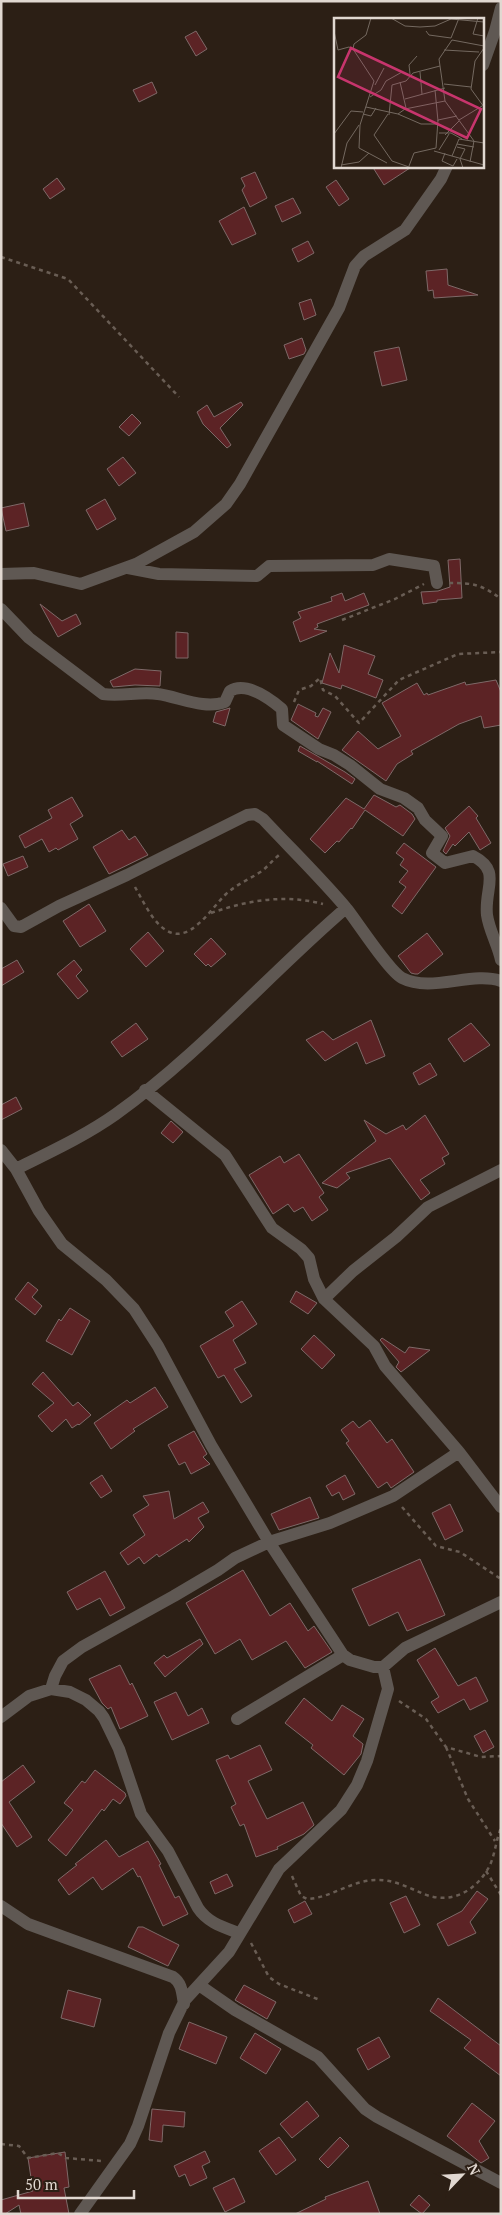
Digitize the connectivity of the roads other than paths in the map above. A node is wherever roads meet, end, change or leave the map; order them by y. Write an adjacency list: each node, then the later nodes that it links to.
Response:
1 (501, 8): 2 (street)
2 (498, 29): 3 (street)
3 (484, 62)
4 (446, 168): 5 (street)
5 (126, 567): 6 (street); 7 (street)
6 (1, 574)
7 (437, 584)
8 (1, 609): 11 (street)
9 (1, 908): 10 (street)
10 (344, 910): 12 (street); 13 (street)
11 (501, 960)
12 (501, 981)
13 (145, 1090): 15 (street); 17 (street)
14 (1, 1150): 15 (street)
15 (16, 1169): 20 (street)
16 (501, 1170): 17 (street)
17 (324, 1299): 18 (street)
18 (459, 1452): 19 (street); 20 (street)
19 (501, 1507)
20 (270, 1542): 22 (street); 24 (street)
21 (501, 1602): 23 (street)
22 (343, 1655): 23 (street); 26 (street)
23 (383, 1667): 28 (street)
24 (51, 1689): 25 (street); 28 (street)
25 (1, 1716)
26 (237, 1720)
27 (1, 1906): 30 (street)
28 (240, 1932): 29 (street)
29 (199, 1985): 30 (street); 31 (street)
30 (184, 2004): 32 (street)
31 (501, 2183)
32 (80, 2214)

